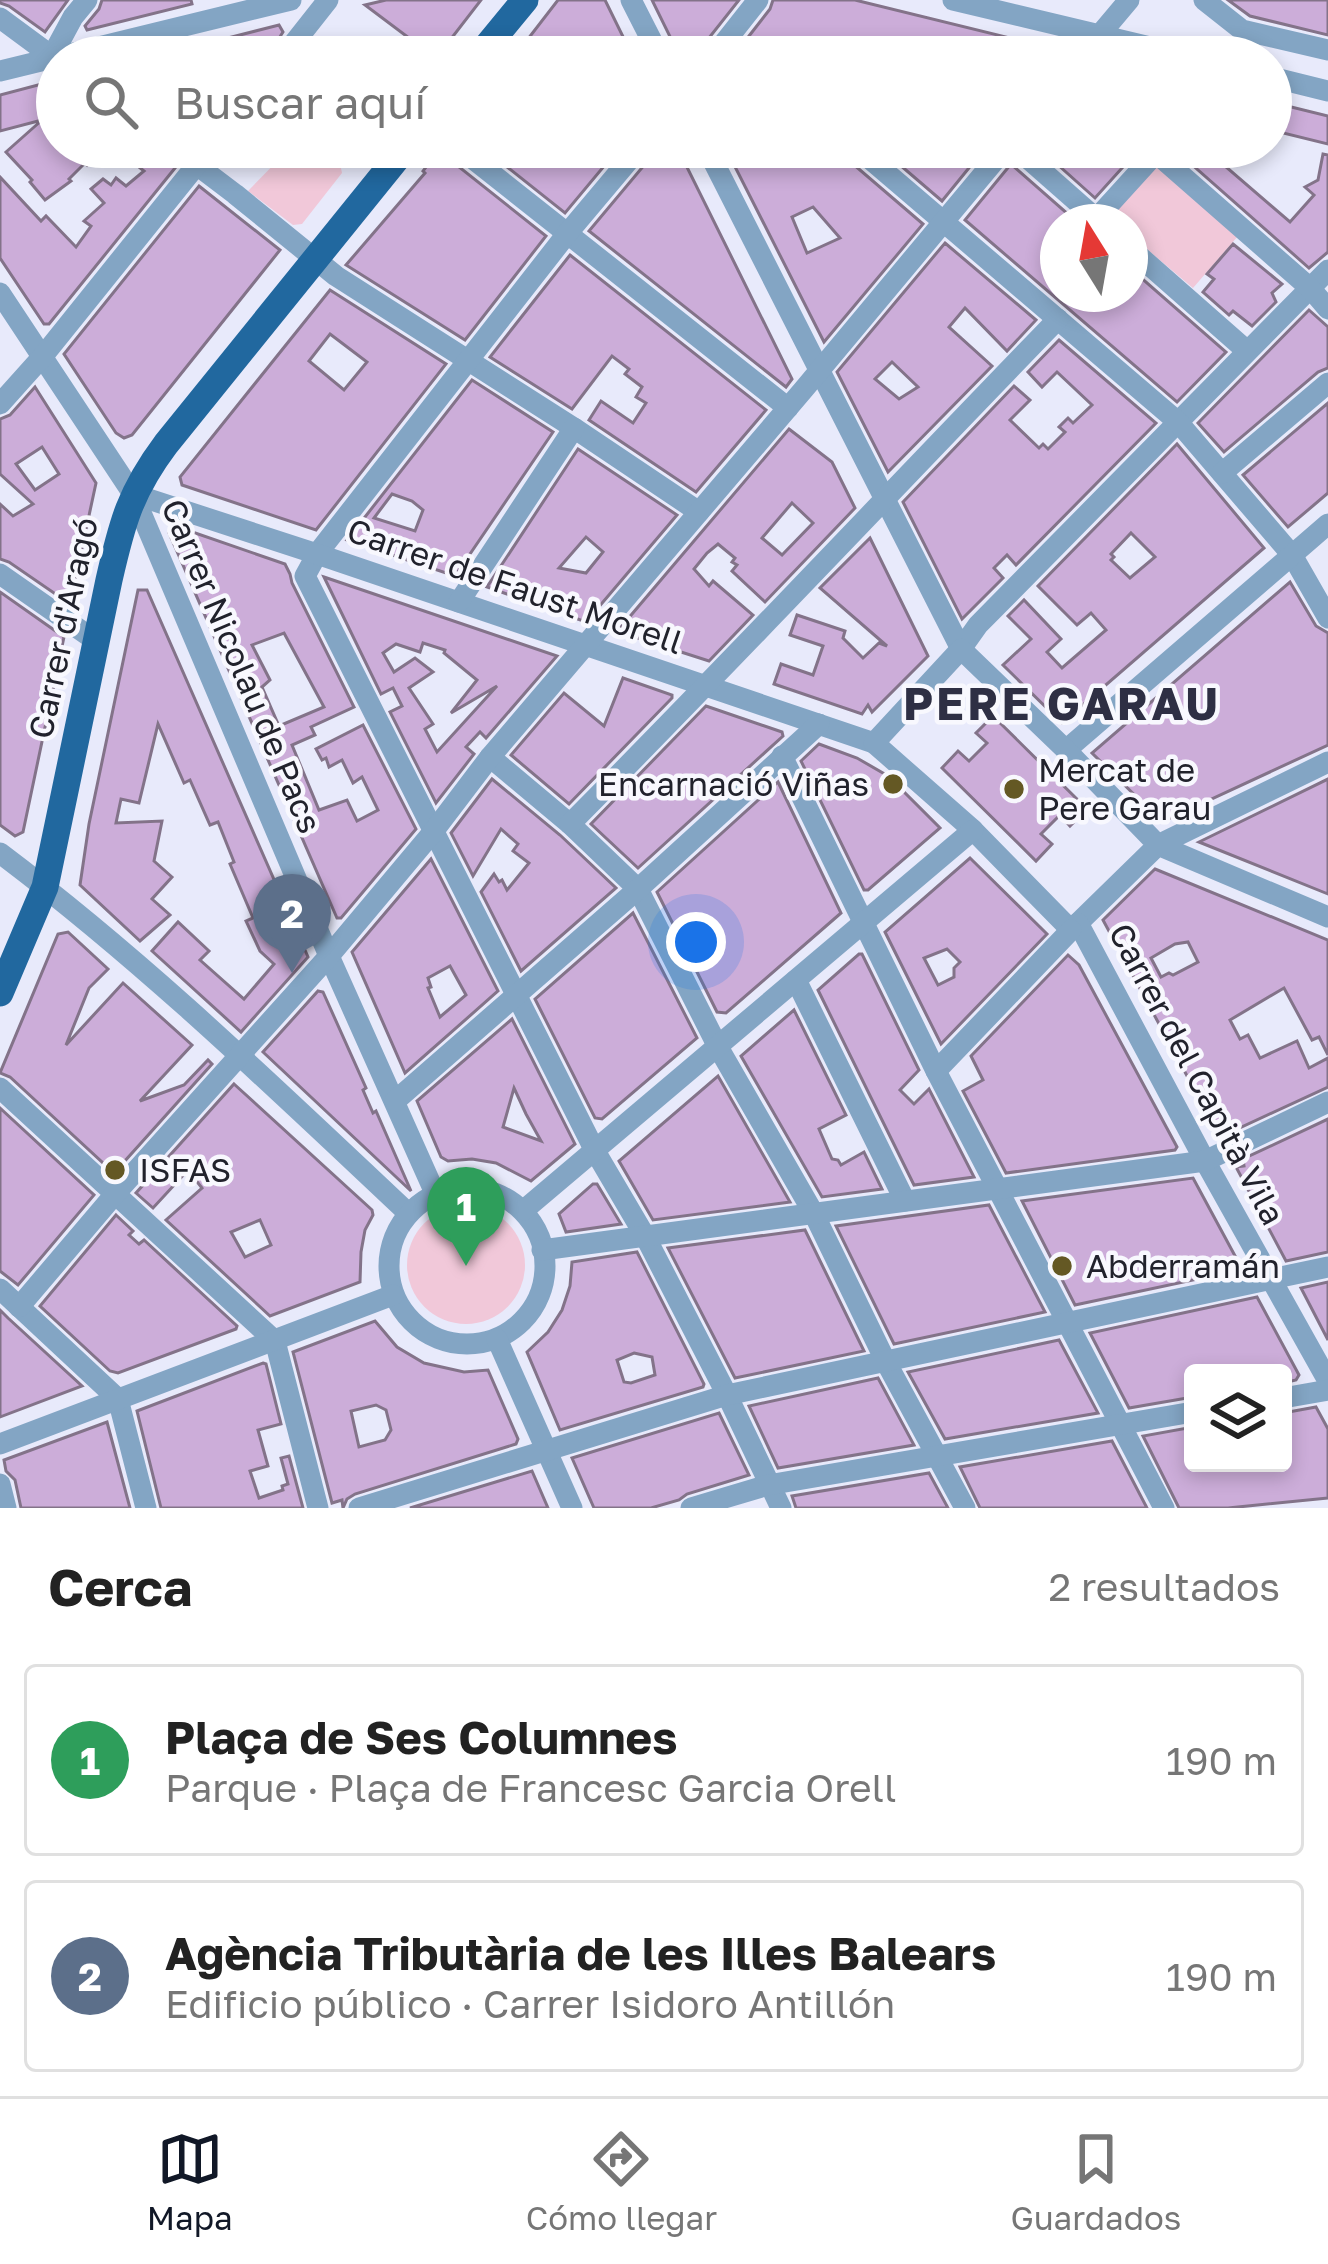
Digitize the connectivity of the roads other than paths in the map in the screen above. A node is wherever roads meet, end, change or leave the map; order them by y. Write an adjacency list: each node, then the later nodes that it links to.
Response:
1 (87, 0): 12 (street)
2 (291, 0): 13 (street)
3 (328, 0): 14 (street)
4 (524, 0): 15 (main road)
5 (631, 0): 16 (street)
6 (758, 0): 17 (street)
7 (952, 0): 11 (street)
8 (1128, 0): 11 (street)
9 (1204, 0): 19 (street)
10 (0, 18): 21 (street)
11 (1100, 34): 18 (street)
12 (64, 36)
13 (144, 36)
14 (300, 36)
15 (495, 36)
16 (650, 36)
17 (731, 36)
18 (1108, 36)
19 (1271, 36)
20 (1292, 41): 22 (street)
21 (36, 45)
22 (1328, 50)
23 (36, 62): 24 (street)
24 (0, 71)
25 (1292, 82): 26 (street)
26 (1328, 91)
27 (194, 168): 50 (street)
28 (217, 168): 42 (street)
29 (389, 168): 42 (main road, Carrer d'Aragó)
30 (484, 168): 41 (street)
31 (622, 168): 41 (street)
32 (717, 168): 52 (street)
33 (881, 168): 40 (street)
34 (992, 168): 40 (street)
35 (1036, 168): 38 (street)
36 (1143, 168): 39 (street)
37 (1173, 168): 45 (street)
38 (1079, 204)
39 (1112, 204)
40 (944, 222): 48 (street); 52 (street)
41 (566, 235): 51 (street); 55 (street)
42 (315, 260): 51 (street); 59 (main road, Carrer d'Aragó)
43 (1148, 264): 49 (street)
44 (1328, 270): 45 (street)
45 (1310, 288): 47 (street); 49 (street)
46 (0, 293): 50 (street, Carrer Nicolau de Pacs)
47 (1328, 309)
48 (1058, 319): 56 (street); 60 (street)
49 (1247, 351): 56 (street)
50 (43, 356): 54 (street); 59 (street, Carrer Nicolau de Pacs)
51 (468, 359): 57 (street); 63 (street)
52 (820, 370): 55 (street); 60 (street)
53 (1328, 383): 58 (street)
54 (0, 404)
55 (788, 408): 61 (street)
56 (1178, 422): 58 (street); 70 (street)
57 (574, 428): 61 (street); 66 (street)
58 (1222, 473): 64 (street)
59 (133, 494): 63 (street, Carrer de Faust Morell); 68 (main road, Carrer d'Aragó); 88 (street, Carrer Nicolau de Pacs)
60 (883, 499): 70 (street); 71 (street)
61 (699, 512): 69 (street)
62 (1328, 524): 64 (street)
63 (317, 554): 66 (street, Carrer de Faust Morell); 80 (street)
64 (1292, 554): 67 (street); 74 (street)
65 (0, 574): 68 (street)
66 (459, 602): 69 (street, Carrer de Faust Morell)
67 (1328, 618)
68 (96, 640): 83 (main road, Carrer d'Aragó)
69 (587, 645): 71 (street, Carrer de Faust Morell); 76 (street)
70 (961, 649): 73 (street); 74 (street)
71 (707, 686): 72 (street, Carrer de Faust Morell); 78 (street)
72 (819, 724): 73 (street, Carrer de Faust Morell); 75 (street)
73 (874, 742): 79 (street, Carrer del Capità Vila)
74 (1066, 750): 81 (street)
75 (782, 756): 84 (street); 86 (street)
76 (490, 757): 78 (street); 80 (street)
77 (1328, 762): 81 (street)
78 (570, 824): 84 (street)
79 (973, 830): 86 (street); 87 (street, Carrer del Capità Vila)
80 (433, 832): 88 (street); 91 (street)
81 (1159, 845): 85 (street); 87 (street)
82 (0, 853): 83 (street)
83 (45, 887): 90 (main road, Carrer d'Aragó); 93 (street)
84 (638, 889): 91 (street); 92 (street)
85 (1328, 917)
86 (862, 923): 89 (street); 94 (street)
87 (1074, 927): 94 (street); 99 (street, Carrer del Capità Vila)
88 (329, 956): 93 (street); 96 (street, Carrer Nicolau de Pacs)
89 (796, 980): 92 (street); 103 (street)
90 (0, 993)
91 (518, 995): 96 (street); 98 (street)
92 (718, 1047): 98 (street); 106 (street)
93 (241, 1057): 102 (street); 105 (street)
94 (936, 1071): 100 (street)
95 (0, 1088): 102 (street)
96 (395, 1101): 101 (street, Carrer Nicolau de Pacs)
97 (1328, 1102): 99 (street)
98 (596, 1151): 104 (street); 107 (street)
99 (1205, 1161): 100 (street); 110 (street, Carrer del Capità Vila)
100 (999, 1189): 103 (street); 114 (street)
101 (435, 1193): 104 (street); 105 (street)
102 (115, 1194): 113 (street); 116 (street)
103 (905, 1202): 106 (street)
104 (524, 1210): 108 (street)
105 (408, 1213): 112 (street)
106 (814, 1214): 107 (street); 117 (street)
107 (645, 1236): 108 (street); 120 (street)
108 (542, 1250): 115 (street)
109 (1328, 1267): 110 (street)
110 (1271, 1279): 114 (street); 118 (street, Carrer del Capità Vila)
111 (0, 1289): 113 (street)
112 (393, 1294): 115 (street); 116 (street)
113 (19, 1307): 122 (street)
114 (1067, 1322): 117 (street); 124 (street)
115 (497, 1339): 126 (street)
116 (275, 1341): 122 (street); 132 (street)
117 (886, 1362): 120 (street); 127 (street)
118 (1328, 1381)
119 (1328, 1390): 121 (street)
120 (728, 1395): 126 (street); 129 (street)
121 (1292, 1396)
122 (118, 1399): 125 (street); 131 (street)
123 (1184, 1413): 124 (street)
124 (1120, 1424): 127 (street); 138 (street)
125 (0, 1444)
126 (547, 1451): 133 (street); 134 (street)
127 (934, 1455): 129 (street); 137 (street)
128 (0, 1484): 130 (street)
129 (768, 1485): 135 (street); 136 (street)
130 (6, 1508)
131 (146, 1508)
132 (319, 1508)
133 (359, 1508)
134 (572, 1508)
135 (691, 1508)
136 (781, 1508)
137 (965, 1508)
138 (1164, 1508)

